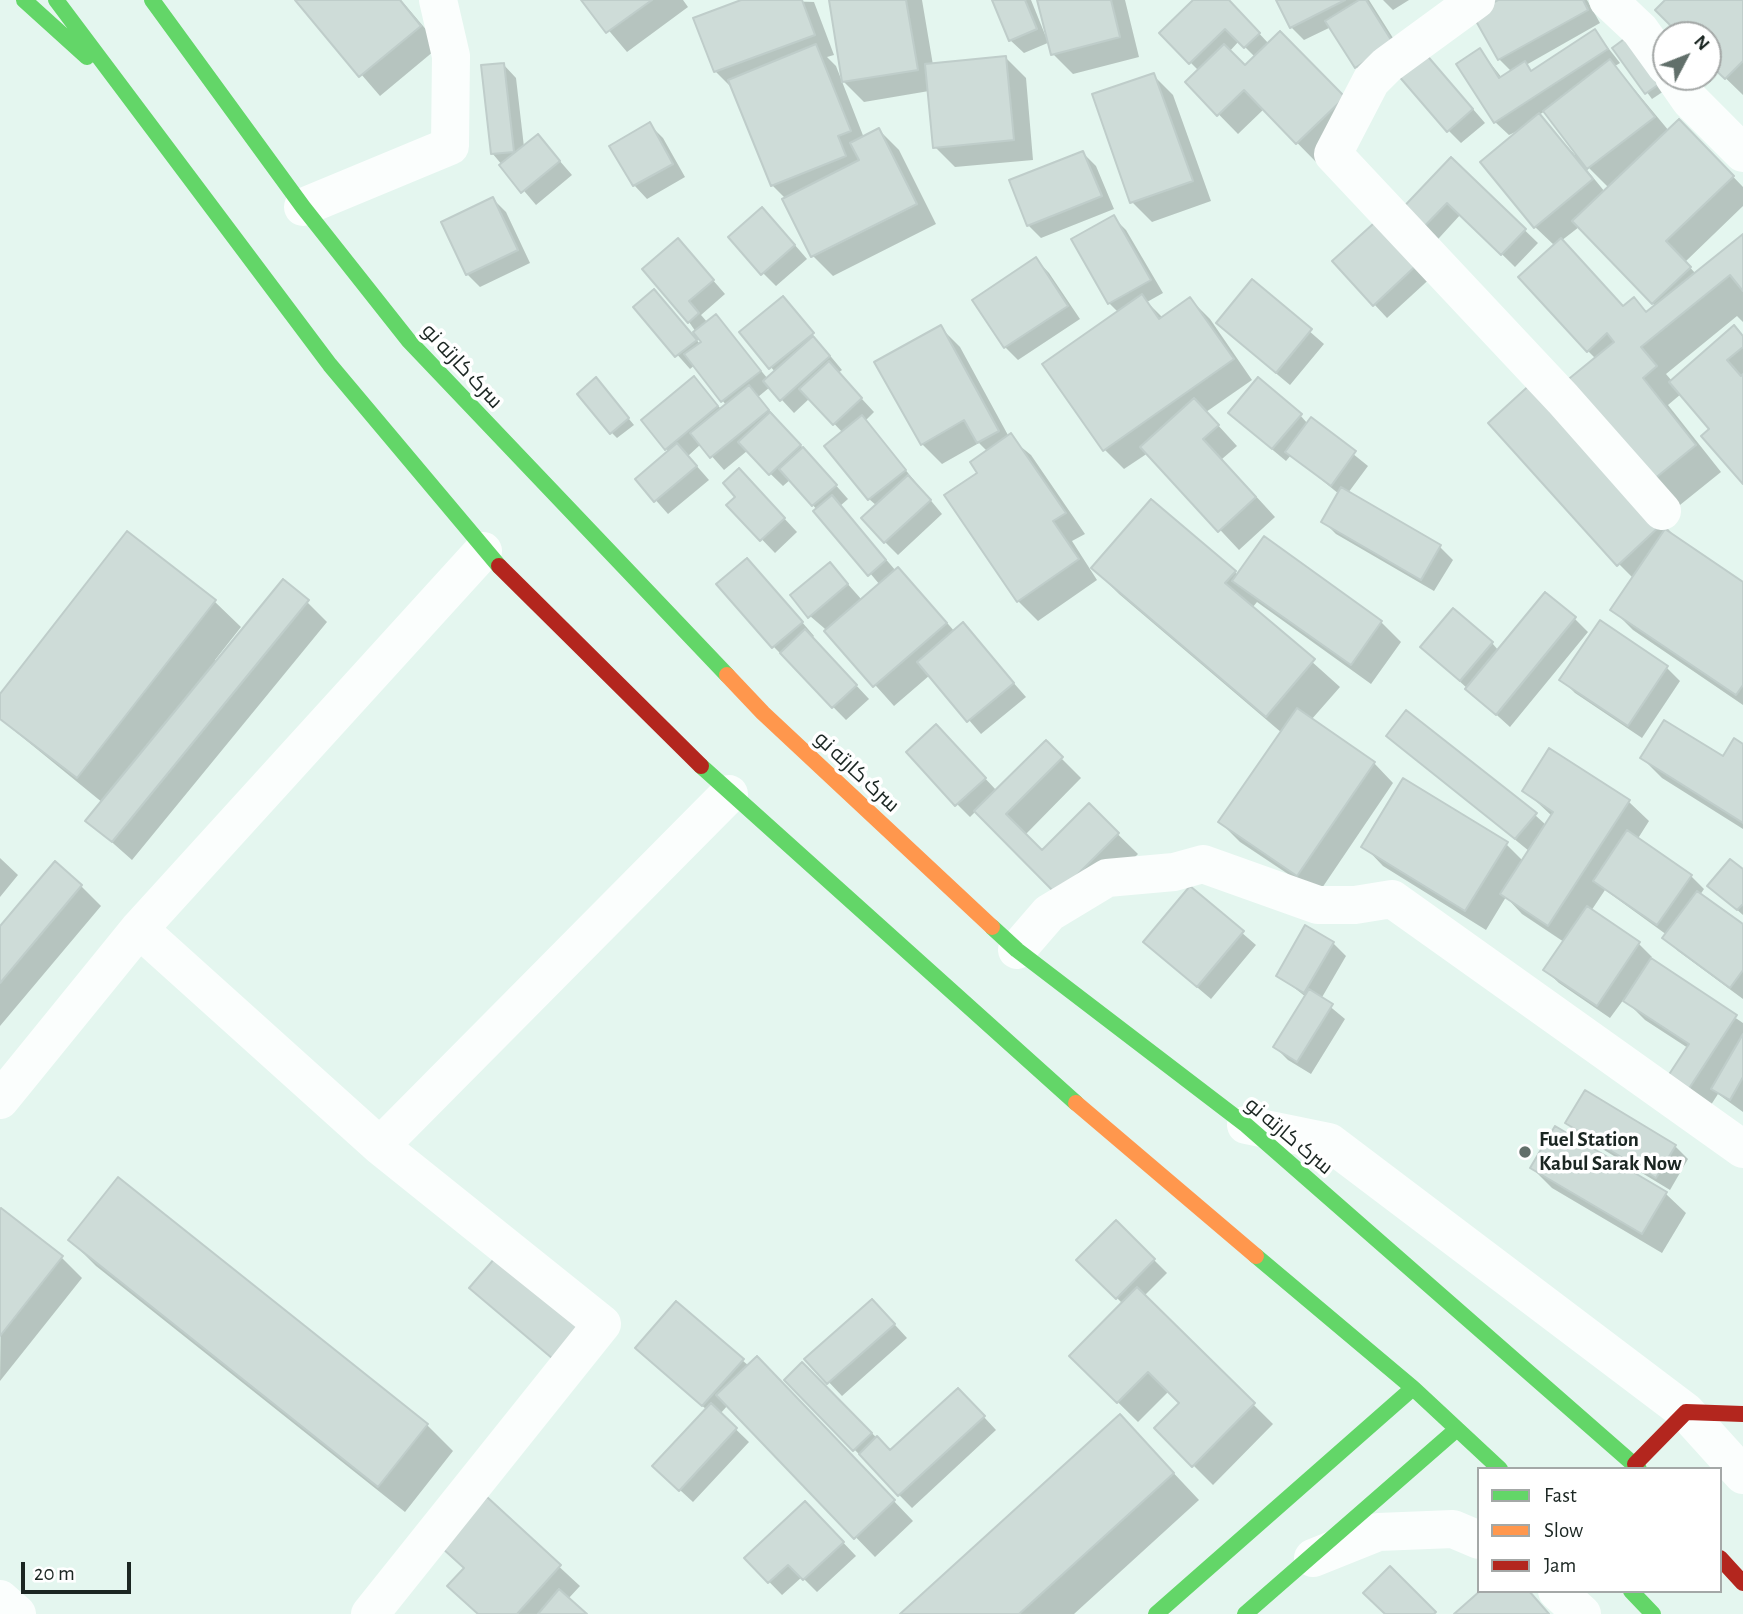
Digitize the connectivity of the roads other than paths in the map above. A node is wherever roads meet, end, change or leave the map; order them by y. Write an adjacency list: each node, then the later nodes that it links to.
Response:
1 (24, 0): 8 (main road)
2 (57, 0): 8 (main road)
3 (152, 0): 11 (main road, سرک کارته نو)
4 (438, 0): 11 (street)
5 (1476, 0): 12 (street)
6 (1608, 0): 7 (street)
7 (1652, 47)
8 (124, 91): 13 (main road)
9 (1684, 91): 10 (street)
10 (1743, 153)
11 (303, 207): 16 (main road, سرک کارته نو)
12 (1662, 511)
13 (483, 551): 14 (main road); 15 (street)
14 (729, 794): 19 (street); 21 (main road)
15 (139, 929): 17 (street); 19 (street)
16 (1017, 950): 18 (main road, سرک کارته نو); 20 (street)
17 (0, 1100)
18 (1246, 1125): 22 (street); 25 (main road, سرک کارته نو)
19 (380, 1146): 36 (street)
20 (1743, 1150)
21 (1413, 1388): 24 (main road); 37 (main road)
22 (1686, 1412): 23 (main road); 25 (main road); 27 (street)
23 (1743, 1414)
24 (1457, 1429): 26 (main road); 29 (main road)
25 (1637, 1466)
26 (1498, 1467)
27 (1743, 1475)
28 (1477, 1539): 29 (street)
29 (1300, 1558): 38 (main road)
30 (1722, 1560): 31 (main road)
31 (1743, 1583)
32 (1559, 1593): 39 (street)
33 (1633, 1593): 40 (main road)
34 (0, 1599): 35 (street)
35 (17, 1614)
36 (370, 1614)
37 (1156, 1614)
38 (1245, 1614)
39 (1582, 1614)
40 (1653, 1614)

